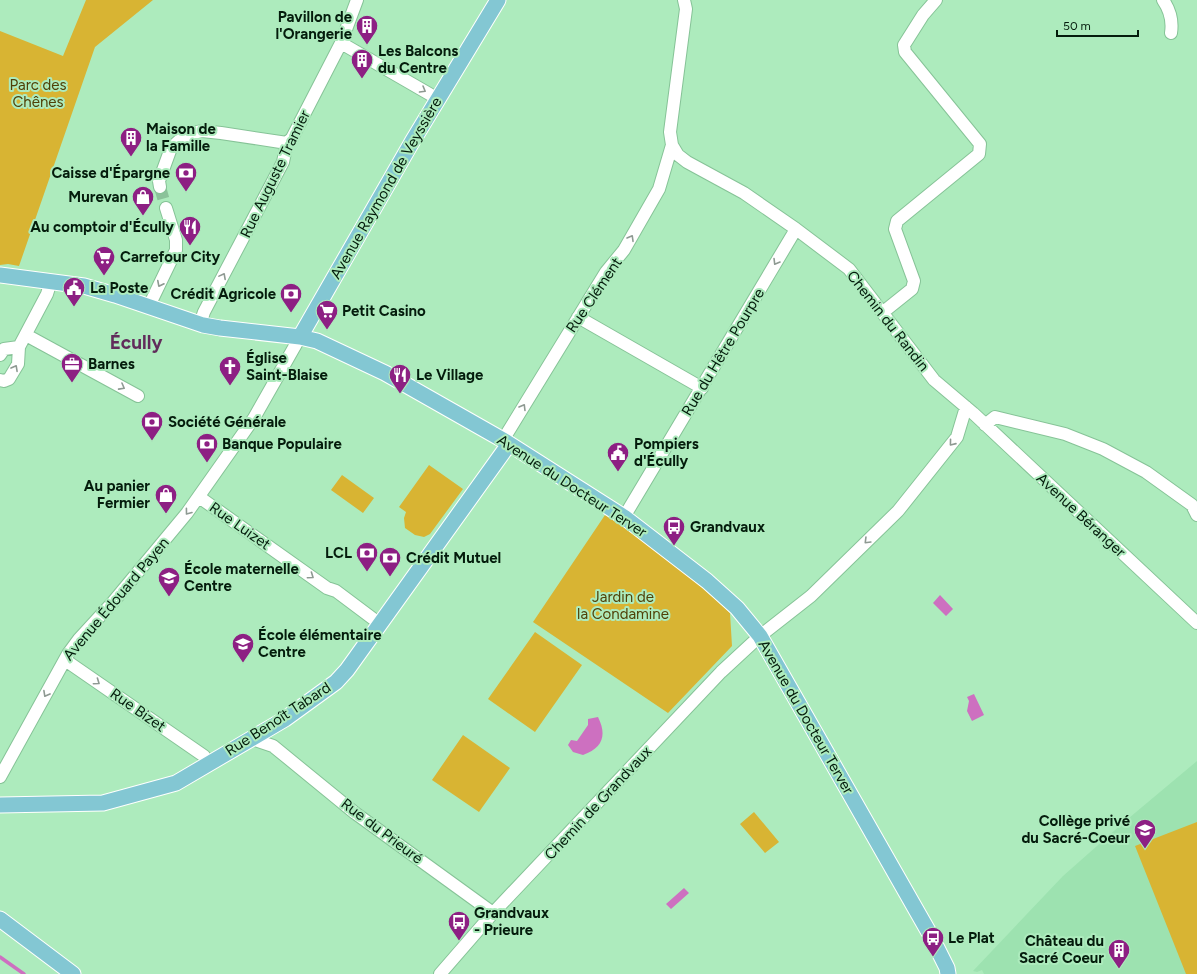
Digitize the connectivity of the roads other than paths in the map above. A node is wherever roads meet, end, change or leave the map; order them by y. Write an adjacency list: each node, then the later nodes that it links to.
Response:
1 (357, 0): 7 (street, Rue Auguste Tramier)
2 (498, 0): 8 (main road, Avenue Raymond de Veyssière)
3 (684, 0): 10 (street)
4 (936, 0): 17 (street)
5 (1163, 0): 6 (street)
6 (1171, 33)
7 (341, 43): 8 (street, one-way to 8); 9 (street, Rue Auguste Tramier)
8 (438, 99): 21 (main road, Avenue Raymond de Veyssière)
9 (286, 143): 11 (street); 19 (street, Rue Auguste Tramier, one-way to 9)
10 (672, 145): 13 (street, Chemin du Randin); 18 (street, Rue Clément, one-way to 10)
11 (160, 187)
12 (166, 208): 16 (street, one-way to 16)
13 (796, 229): 17 (street, Chemin du Randin); 25 (street, Rue du Hêtre Pourpre, one-way to 25)
14 (0, 275): 15 (main road, Avenue du Docteur Terver)
15 (51, 281): 16 (main road, Avenue du Docteur Terver); 20 (street)
16 (149, 306): 19 (main road, Avenue du Docteur Terver)
17 (882, 313): 27 (street, Chemin du Randin)
18 (578, 317): 25 (street); 29 (street, Rue Clément, one-way to 18)
19 (200, 324): 21 (main road, Avenue du Docteur Terver)
20 (26, 335): 22 (street); 26 (street, one-way to 26)
21 (300, 337): 29 (main road, Avenue du Docteur Terver); 30 (street, Avenue Édouard Payen)
22 (19, 347): 23 (street); 24 (street, one-way to 22)
23 (0, 355)
24 (0, 380)
25 (702, 388): 32 (street, Rue du Hêtre Pourpre)
26 (138, 396)
27 (966, 407): 28 (street, Avenue Béranger); 35 (street, one-way to 35)
28 (985, 425): 31 (street); 33 (street, Avenue Béranger)
29 (506, 442): 32 (main road, Avenue du Docteur Terver); 34 (main road, Rue Benoît Tabard)
30 (199, 497): 34 (street, Rue Luizet, one-way to 34); 36 (street, Avenue Édouard Payen, one-way to 36)
31 (1197, 515)
32 (624, 517): 35 (main road, Avenue du Docteur Terver)
33 (1197, 623)
34 (380, 624): 37 (main road, Rue Benoît Tabard)
35 (760, 636): 43 (street, Chemin de Grandvaux); 45 (main road, Avenue du Docteur Terver)
36 (65, 660): 40 (street, Rue Bizet, one-way to 40); 41 (street, Avenue Édouard Payen, one-way to 41)
37 (266, 730): 38 (main road, Rue Benoît Tabard); 39 (street)
38 (252, 739): 39 (street); 40 (main road, Rue Benoît Tabard)
39 (273, 746): 43 (street, Rue du Prieuré)
40 (209, 764): 42 (main road, Rue Benoît Tabard)
41 (0, 777)
42 (0, 805)
43 (493, 913): 47 (street, Chemin de Grandvaux)
44 (0, 919): 46 (main road)
45 (949, 972)
46 (73, 974)
47 (440, 974)

